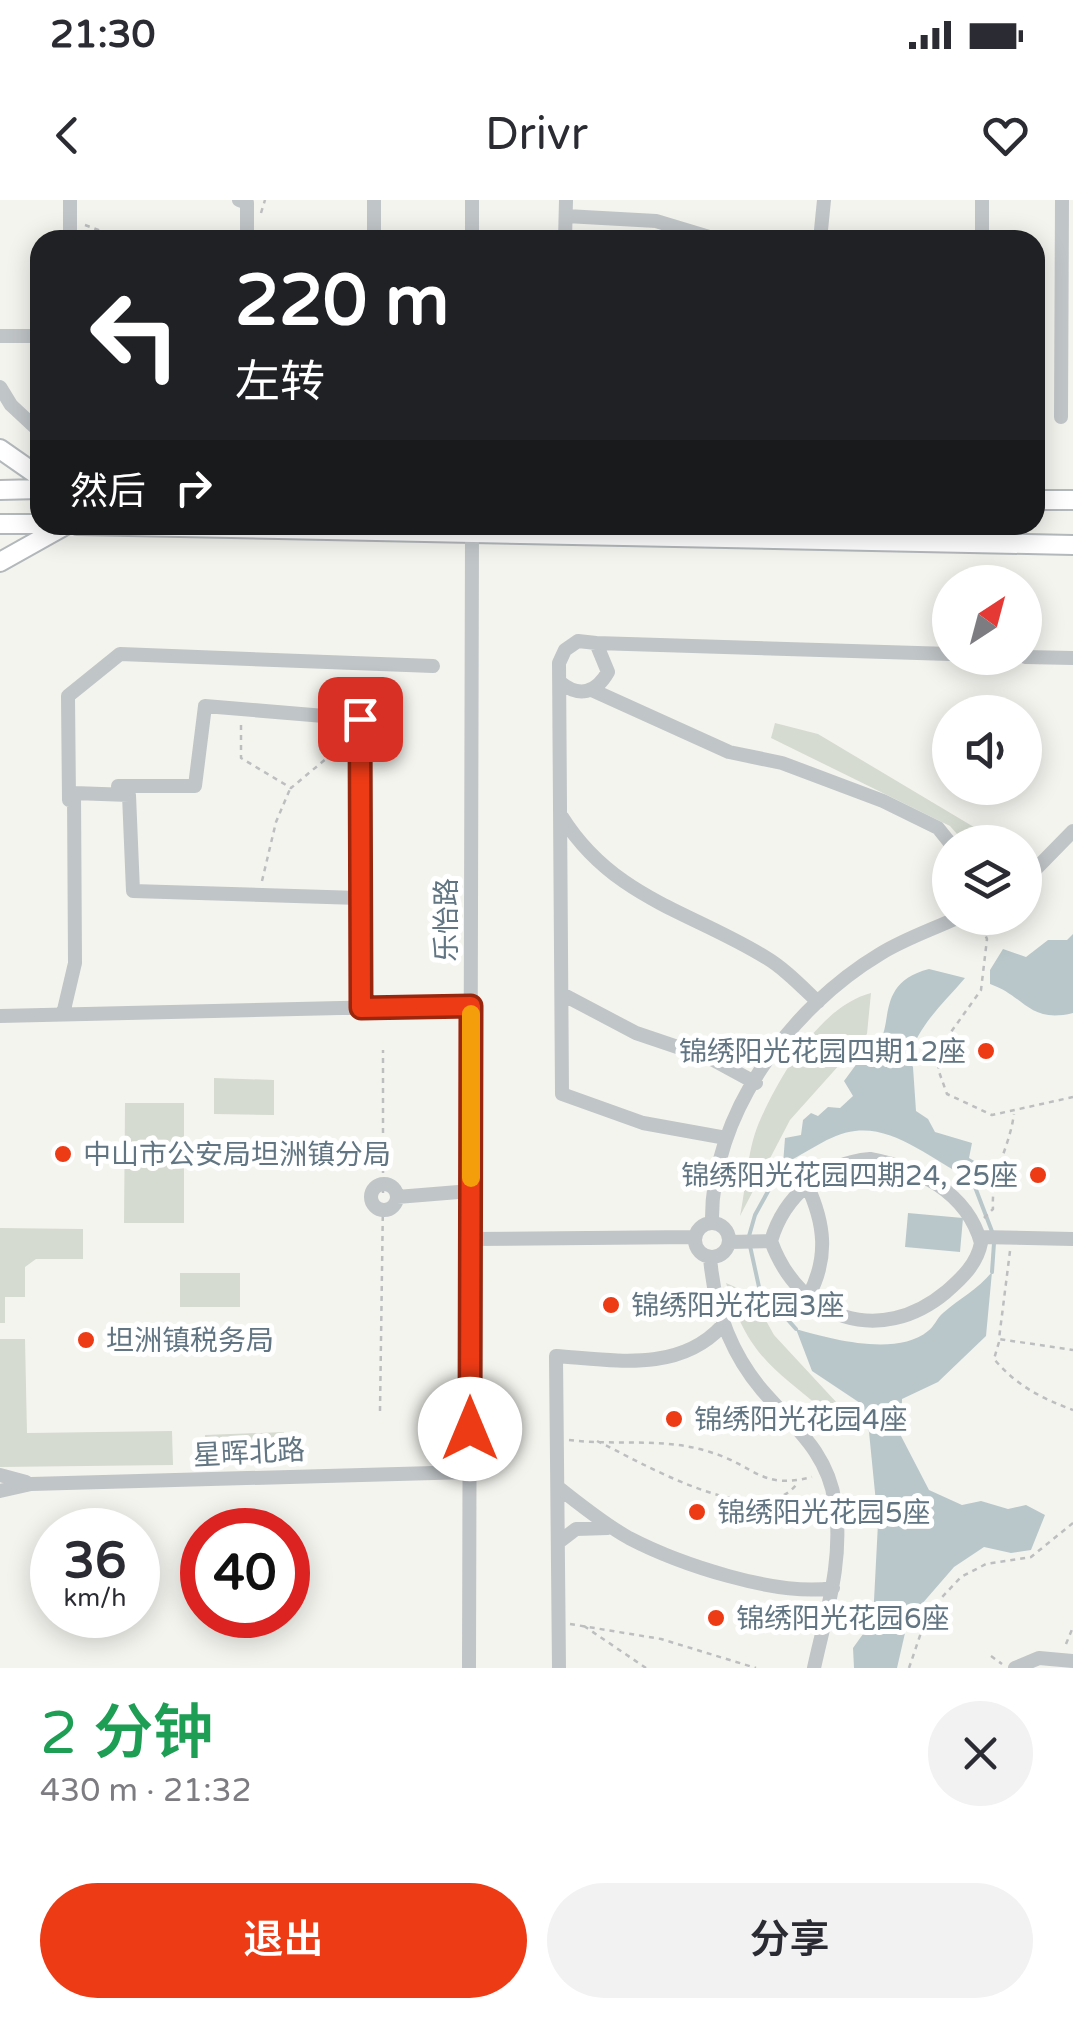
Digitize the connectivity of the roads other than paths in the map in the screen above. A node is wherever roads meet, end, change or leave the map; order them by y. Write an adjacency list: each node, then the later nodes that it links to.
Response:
1 (70, 200): 9 (street)
2 (238, 200): 10 (street)
3 (374, 200): 11 (street)
4 (472, 200): 12 (street)
5 (824, 200): 14 (street)
6 (982, 200): 15 (street)
7 (1062, 200): 16 (street)
8 (566, 208): 13 (street)
9 (70, 230)
10 (248, 230)
11 (374, 230)
12 (472, 230)
13 (686, 230)
14 (821, 230)
15 (982, 230)
16 (1068, 296): 20 (street)
17 (0, 336): 18 (street)
18 (30, 336)
19 (0, 387): 22 (street)
20 (1068, 396): 21 (street)
21 (1061, 417)
22 (30, 423)
23 (0, 449): 24 (main road)
24 (30, 471)
25 (30, 489): 26 (main road)
26 (0, 490)
27 (1045, 500): 28 (main road)
28 (1073, 500)
29 (0, 524): 30 (main road)
30 (30, 524)
31 (48, 535): 35 (main road)
32 (472, 535): 54 (street, 乐怡路)
33 (899, 535): 34 (main road)
34 (1073, 544)
35 (0, 562)
36 (596, 644): 37 (street); 41 (street); 43 (street)
37 (932, 653)
38 (1042, 657): 39 (street)
39 (1073, 658)
40 (432, 666): 42 (street)
41 (560, 682): 43 (street); 45 (street)
42 (72, 686): 44 (street); 51 (street)
43 (592, 690): 46 (street)
44 (74, 789): 49 (street); 49 (street); 51 (street)
45 (562, 816): 52 (street); 53 (street)
46 (932, 825)
47 (1073, 831): 48 (street)
48 (1042, 863)
49 (359, 898): 55 (street)
50 (932, 929): 53 (street)
51 (74, 966): 56 (street)
52 (562, 994): 58 (street); 59 (street)
53 (818, 1002): 58 (street)
54 (471, 1006): 55 (street); 61 (street, 乐怡路)
55 (361, 1008): 56 (street)
56 (63, 1014): 57 (street)
57 (0, 1016)
58 (756, 1082): 59 (street)
59 (726, 1138): 63 (street)
60 (807, 1184): 65 (street); 68 (street); 71 (street)
61 (470, 1191): 62 (street); 67 (street, 乐怡路)
62 (398, 1196): 62 (street)
63 (712, 1223): 64 (street); 69 (street)
64 (695, 1237): 67 (street); 70 (street)
65 (980, 1237): 66 (street); 71 (street)
66 (1073, 1238)
67 (470, 1239): 73 (street, 乐怡路)
68 (771, 1241): 69 (street); 71 (street)
69 (729, 1242): 70 (street)
70 (710, 1257): 72 (street)
71 (808, 1297)
72 (722, 1326): 76 (street); 80 (street)
73 (470, 1472): 75 (street, 星晖北路); 82 (street, 乐怡路)
74 (0, 1475): 75 (street)
75 (31, 1484): 77 (street)
76 (559, 1488): 78 (street); 79 (street)
77 (0, 1491)
78 (614, 1528): 79 (street); 80 (street)
79 (559, 1542): 83 (street)
80 (832, 1588): 84 (street)
81 (1073, 1661): 85 (street)
82 (469, 1668)
83 (559, 1668)
84 (814, 1668)
85 (1016, 1668)

